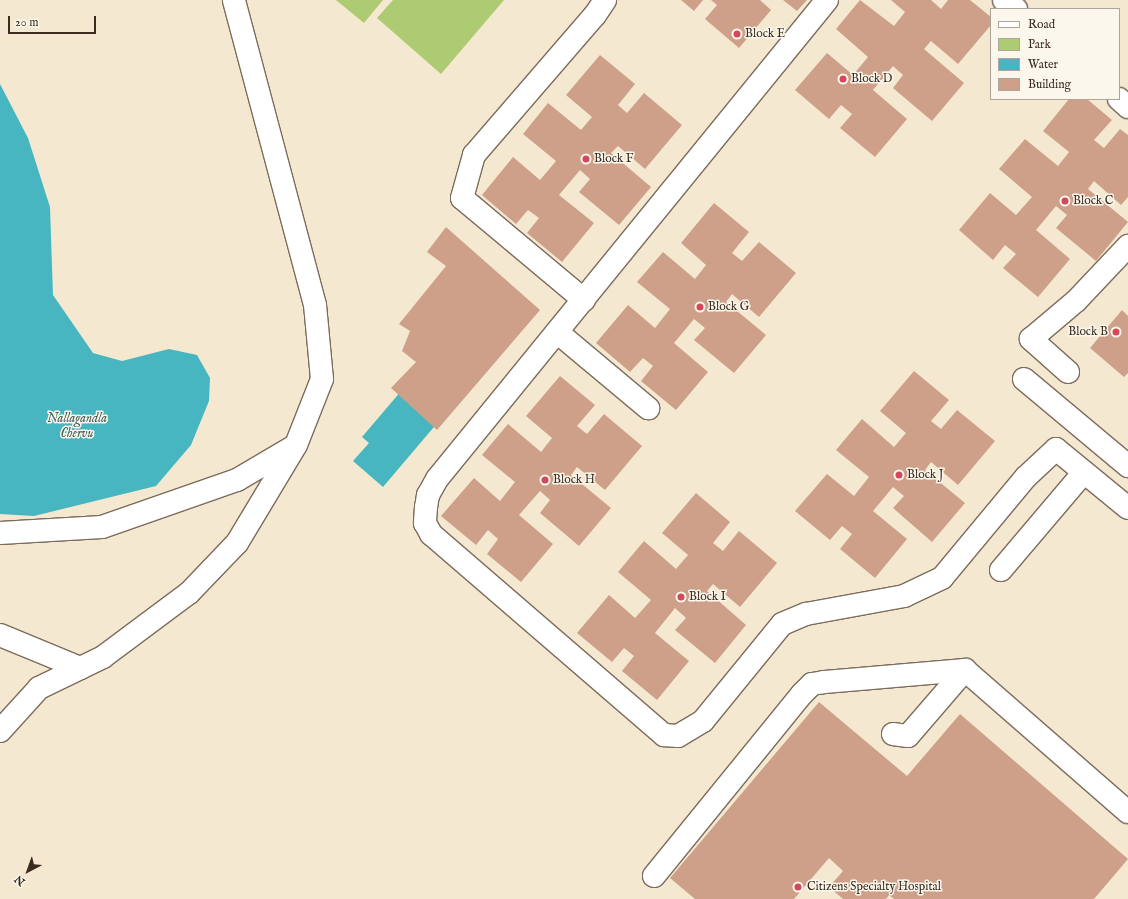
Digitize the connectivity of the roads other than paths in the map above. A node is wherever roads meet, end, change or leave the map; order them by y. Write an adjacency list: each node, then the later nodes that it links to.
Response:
1 (234, 0): 14 (street)
2 (605, 0): 9 (street)
3 (827, 0): 9 (street)
4 (1004, 0): 5 (street)
5 (1015, 8)
6 (1120, 100): 7 (street)
7 (1128, 107)
8 (1128, 246): 11 (street)
9 (584, 300): 10 (street)
10 (557, 332): 13 (street); 16 (street)
11 (1068, 372)
12 (1024, 379): 15 (street)
13 (648, 408)
14 (296, 445): 18 (street); 21 (street)
15 (1128, 466)
16 (1084, 472): 17 (street); 19 (street)
17 (1128, 508)
18 (0, 533)
19 (1001, 570)
20 (0, 635): 21 (street)
21 (80, 668): 23 (street)
22 (965, 670): 24 (street); 25 (street); 26 (street)
23 (0, 731)
24 (893, 734)
25 (1128, 812)
26 (654, 876)

